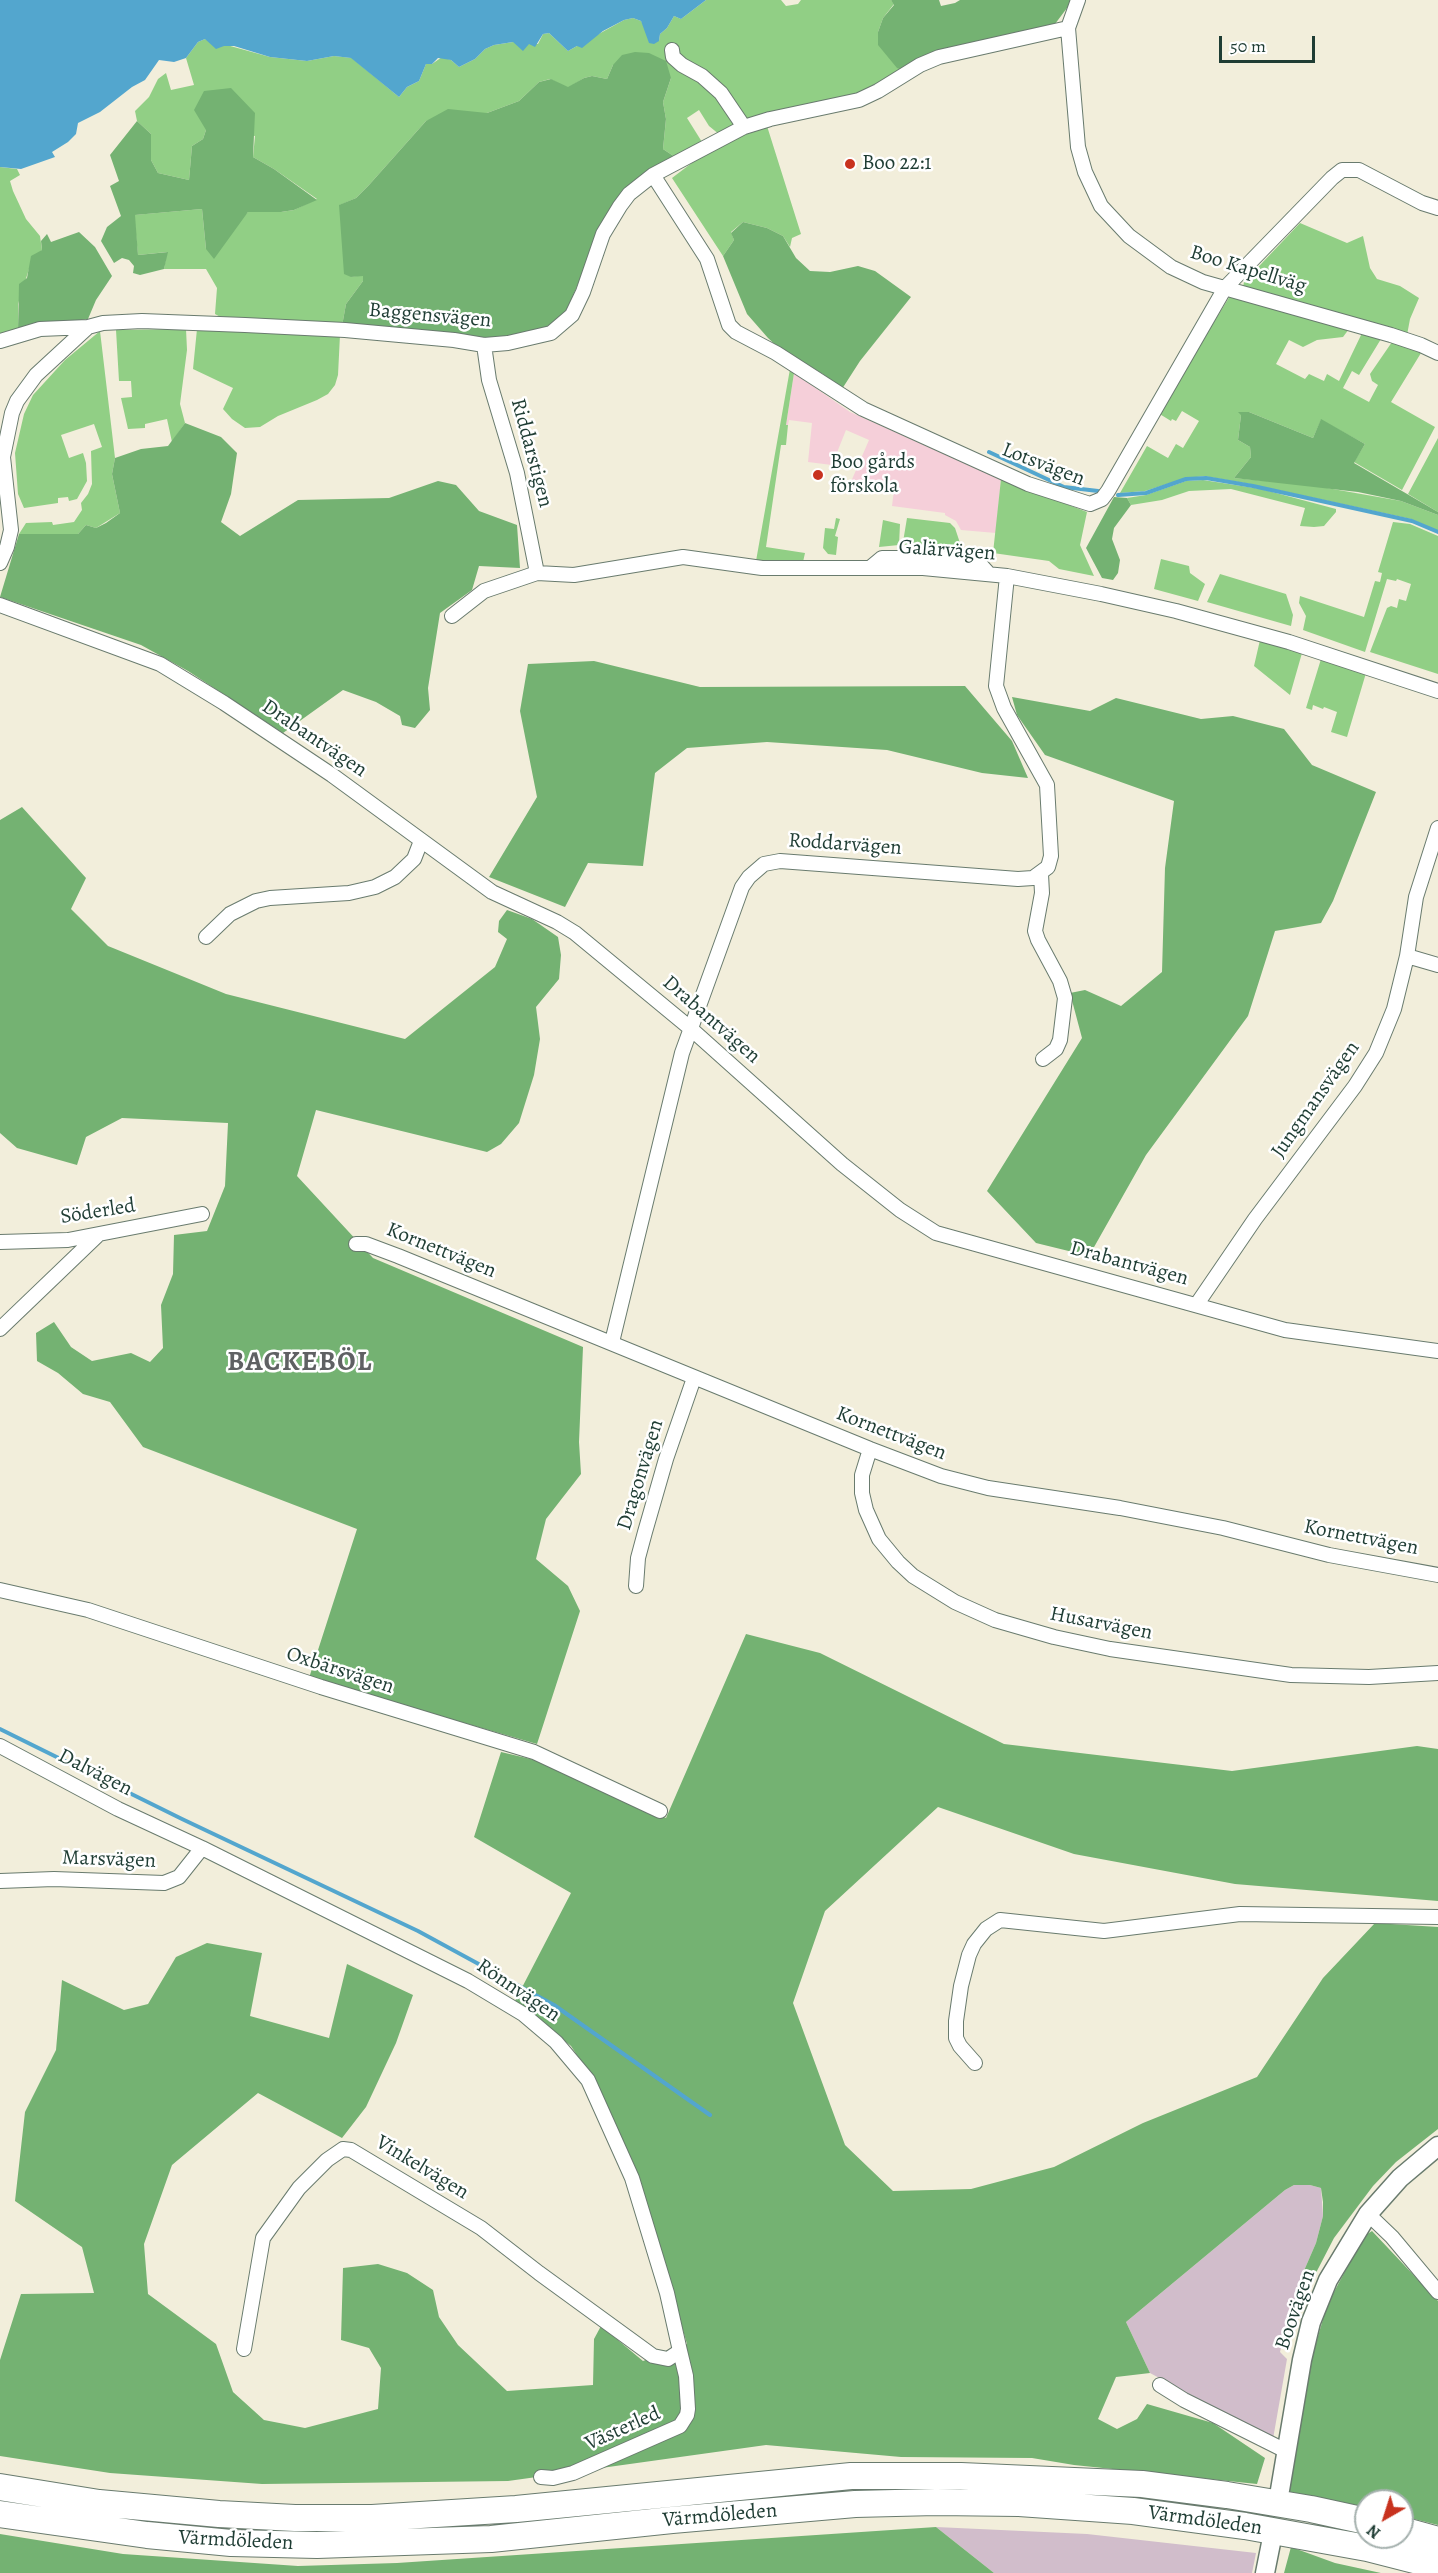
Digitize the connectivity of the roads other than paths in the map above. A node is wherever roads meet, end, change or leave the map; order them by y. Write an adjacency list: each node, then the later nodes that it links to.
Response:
1 (1078, 0): 2 (street)
2 (1068, 28): 4 (street, Baggensvägen); 7 (street, Boo Kapellväg)
3 (672, 50): 4 (street)
4 (744, 127): 5 (street, Baggensvägen)
5 (653, 175): 7 (street, Lotsvägen); 10 (street, Baggensvägen)
6 (1438, 208): 7 (street, Lotsvägen)
7 (1225, 288): 11 (street, Boo Kapellväg)
8 (88, 327): 9 (street, Baggensvägen); 10 (street, Baggensvägen); 12 (street)
9 (0, 341)
10 (484, 345): 13 (street, Riddarstigen)
11 (1438, 353)
12 (0, 563)
13 (537, 573): 14 (street, Galärvägen); 16 (street, Galärvägen)
14 (1007, 576): 17 (street, Galärvägen); 20 (street)
15 (0, 605): 19 (street, Drabantvägen)
16 (452, 616)
17 (1438, 691)
18 (1438, 828): 22 (street, Jungmansvägen)
19 (421, 841): 21 (street); 24 (street, Drabantvägen)
20 (1041, 874): 24 (street, Roddarvägen); 25 (street)
21 (206, 937)
22 (1407, 956): 23 (street); 30 (street, Jungmansvägen)
23 (1438, 964)
24 (690, 1028): 30 (street, Drabantvägen); 32 (street, Roddarvägen)
25 (1043, 1059)
26 (202, 1214): 27 (street, Söderled)
27 (99, 1235): 28 (street, Söderled); 31 (street)
28 (0, 1242)
29 (356, 1244): 32 (street, Kornettvägen)
30 (1197, 1304): 33 (street, Drabantvägen)
31 (0, 1329)
32 (612, 1342): 34 (street, Kornettvägen)
33 (1438, 1351)
34 (694, 1378): 35 (street, Kornettvägen); 37 (street, Dragonvägen)
35 (870, 1449): 36 (street, Kornettvägen); 39 (street, Husarvägen)
36 (1438, 1575)
37 (636, 1587)
38 (0, 1590): 41 (street, Oxbärsvägen)
39 (1438, 1673)
40 (0, 1746): 42 (street, Dalvägen)
41 (660, 1811)
42 (173, 1834): 43 (street, Rönnvägen)
43 (202, 1848): 44 (street, Marsvägen); 51 (street, Rönnvägen)
44 (0, 1881)
45 (1438, 1917): 46 (street)
46 (975, 2063)
47 (1438, 2146): 48 (street, Boovägen)
48 (1368, 2214): 49 (street); 53 (street, Boovägen)
49 (1438, 2292)
50 (244, 2349): 51 (street, Vinkelvägen)
51 (680, 2351): 54 (street, Västerled)
52 (1160, 2385): 53 (street)
53 (1286, 2451): 56 (street, Boovägen)
54 (542, 2477)
55 (0, 2487): 58 (highway, Värmdöleden)
56 (1280, 2490)
57 (0, 2514): 62 (highway, Värmdöleden)
58 (1354, 2519)
59 (1414, 2533): 60 (highway)
60 (1438, 2540)
61 (1271, 2543): 63 (street)
62 (1438, 2566)
63 (1265, 2573)

